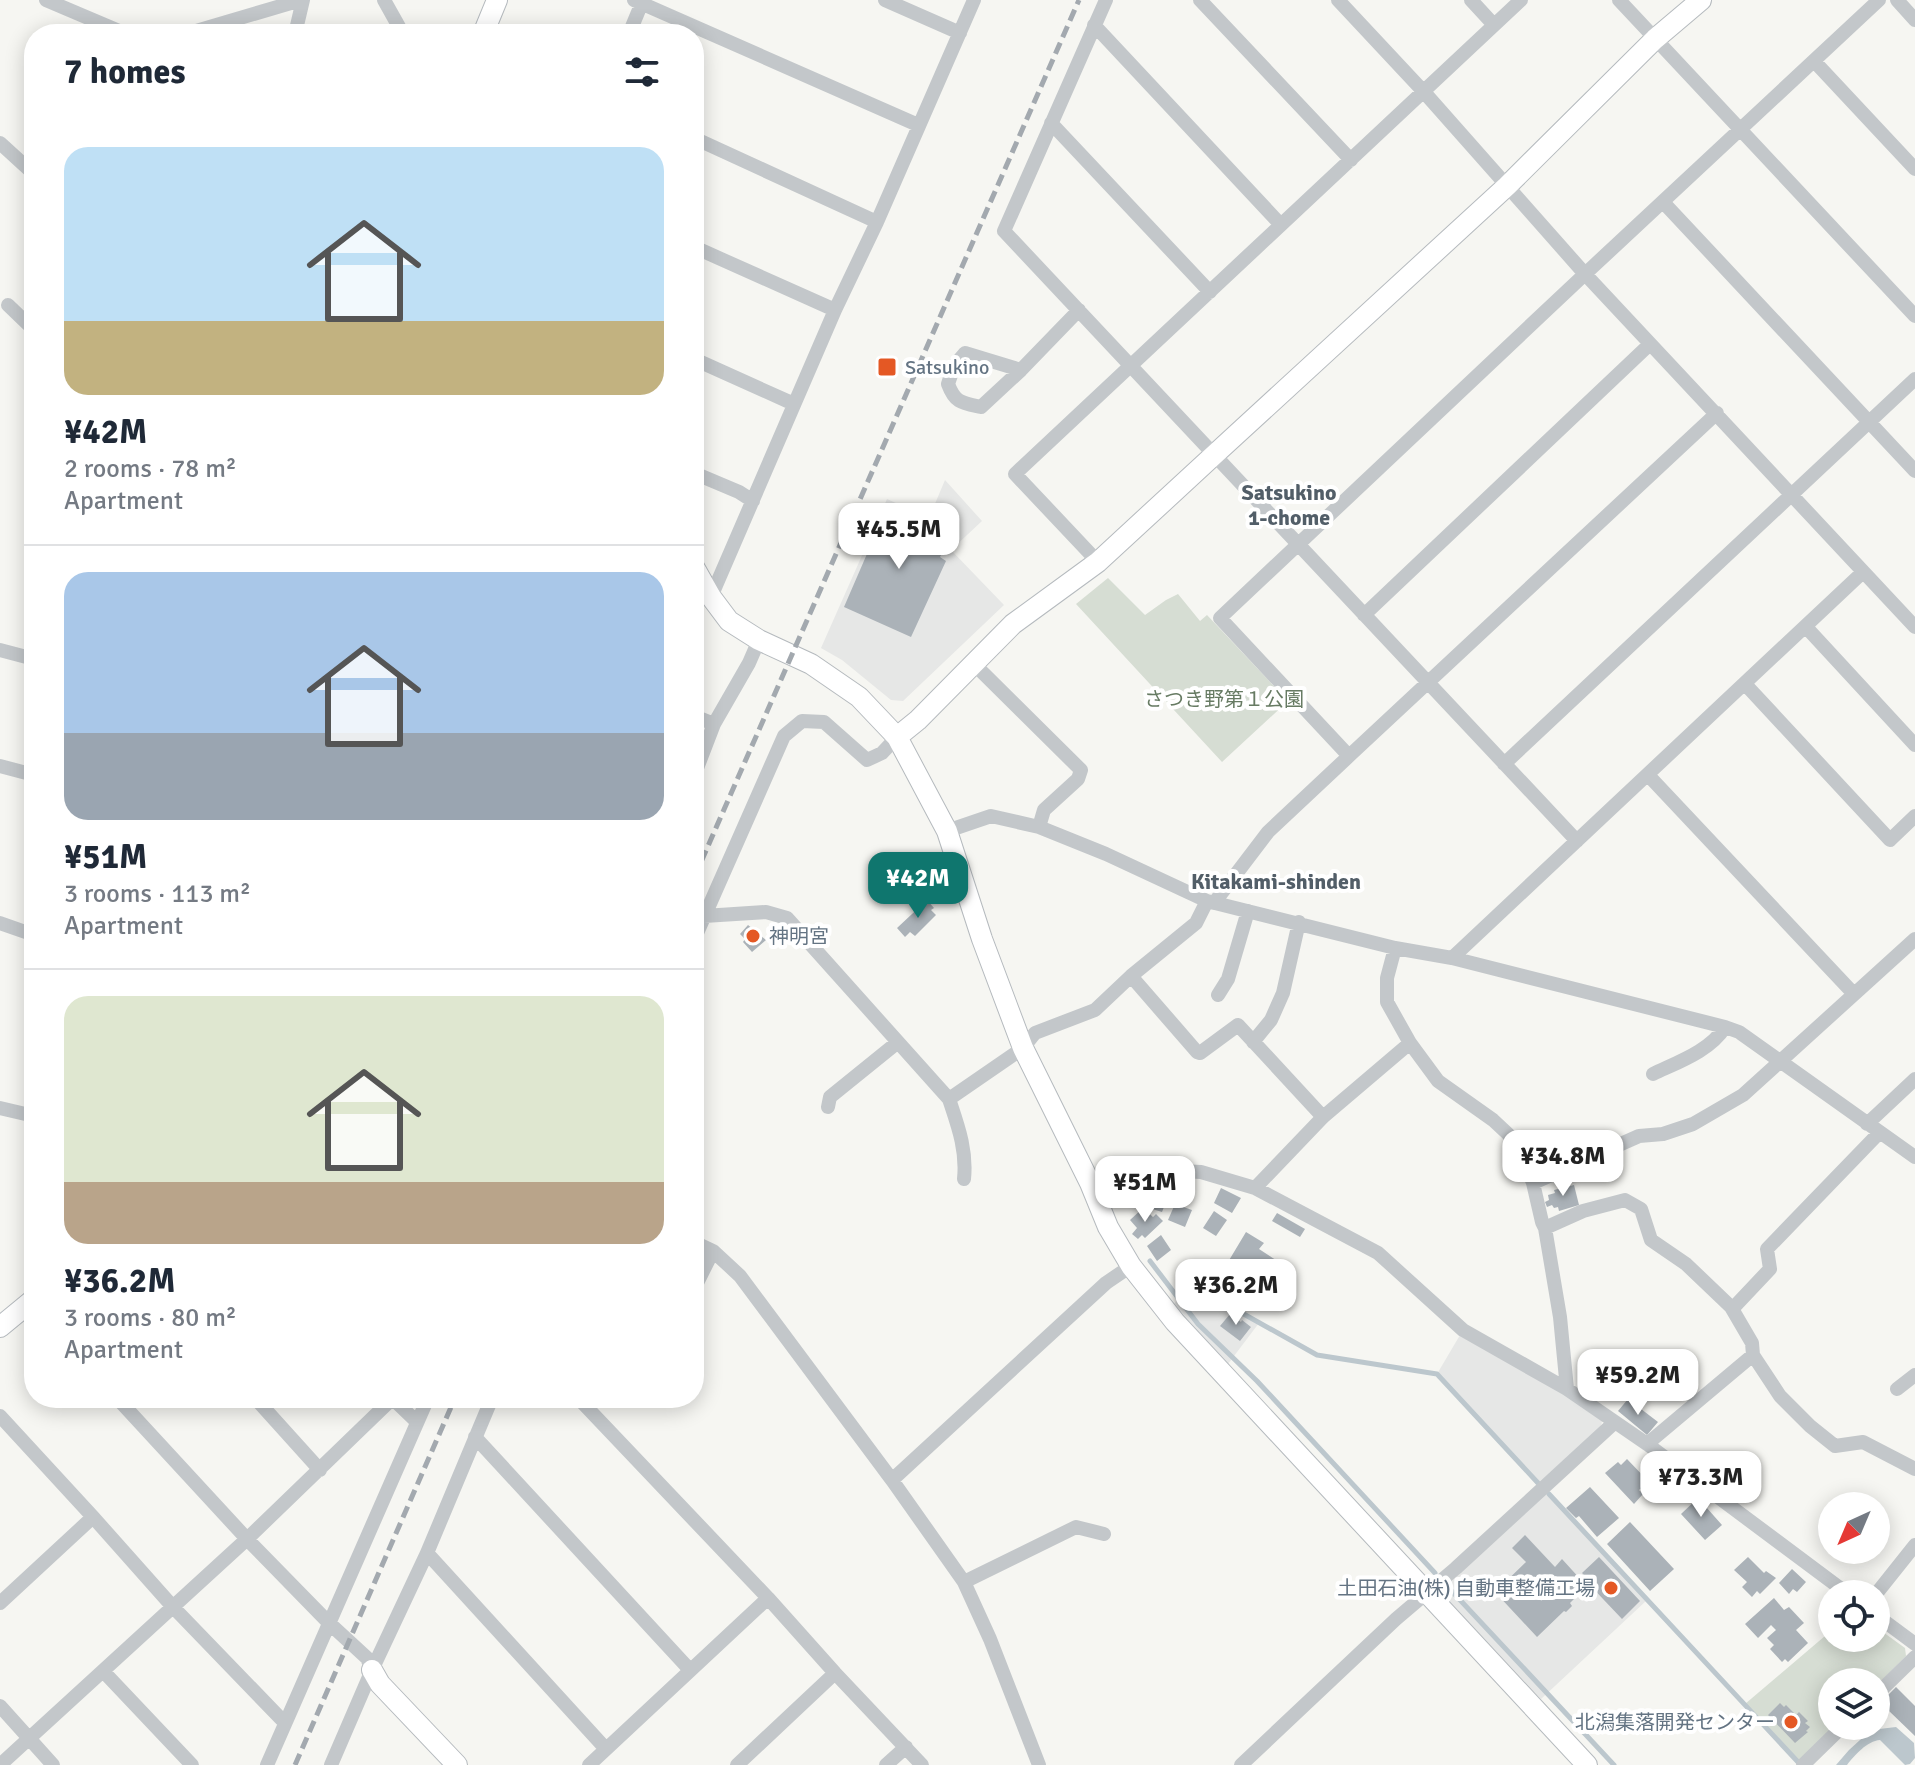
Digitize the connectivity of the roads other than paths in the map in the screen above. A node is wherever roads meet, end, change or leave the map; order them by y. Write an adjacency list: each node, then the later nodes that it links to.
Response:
1 (46, 0): 18 (street)
2 (302, 0): 19 (street); 20 (street)
3 (384, 0): 21 (street)
4 (497, 0): 22 (street)
5 (885, 0): 28 (street)
6 (974, 0): 28 (street)
7 (1106, 0): 25 (street)
8 (1200, 0): 37 (street)
9 (1338, 0): 31 (street)
10 (1471, 0): 26 (street)
11 (1521, 0): 26 (street)
12 (1619, 0): 29 (street)
13 (1701, 0): 29 (street)
14 (1879, 0): 30 (street)
15 (1897, 0): 17 (street)
16 (640, 1): 23 (street); 24 (street)
17 (1915, 20)
18 (102, 24)
19 (220, 24)
20 (297, 24)
21 (397, 24)
22 (487, 24)
23 (632, 24)
24 (692, 24)
25 (1094, 25): 32 (street); 43 (street)
26 (1494, 25): 31 (street)
27 (704, 30): 33 (street)
28 (960, 33): 33 (street)
29 (1655, 39): 34 (street); 40 (street)
30 (1814, 61): 34 (street); 39 (street)
31 (1424, 92): 37 (street); 40 (street)
32 (1051, 123): 46 (street); 49 (street)
33 (918, 125): 42 (street)
34 (1740, 130): 41 (street); 50 (street)
35 (0, 143): 38 (street)
36 (704, 143): 42 (street)
37 (1351, 160): 43 (street)
38 (24, 165)
39 (1915, 169)
40 (1507, 186): 45 (street); 60 (street)
41 (1663, 202): 45 (street); 59 (street)
42 (877, 222): 48 (street)
43 (1281, 225): 46 (street)
44 (704, 251): 48 (street)
45 (1585, 274): 52 (street); 65 (street)
46 (1210, 292): 54 (street)
47 (8, 305): 51 (street)
48 (835, 310): 57 (street)
49 (1079, 310): 54 (street); 55 (street)
50 (1915, 316)
51 (24, 320)
52 (1650, 344): 58 (street); 70 (street)
53 (704, 364): 57 (street)
54 (1131, 366): 60 (street); 66 (street)
55 (1021, 370): 55 (street)
56 (1915, 379): 59 (street)
57 (794, 404): 64 (street)
58 (1717, 413): 63 (street); 77 (street)
59 (1869, 422): 61 (street); 63 (street)
60 (1214, 455): 65 (street); 66 (street)
61 (1915, 471)
62 (704, 477): 64 (street)
63 (1792, 495): 67 (street); 85 (street)
64 (753, 501): 69 (street)
65 (1298, 544): 70 (street); 84 (street)
66 (1098, 562): 76 (street)
67 (1863, 572): 71 (street); 72 (street)
68 (704, 585): 69 (street)
69 (711, 597): 73 (street)
70 (1364, 615): 77 (street)
71 (1806, 627): 78 (street); 82 (street)
72 (1915, 627)
73 (759, 640): 80 (street); 81 (street)
74 (0, 650): 75 (street)
75 (24, 656)
76 (974, 664): 81 (street); 90 (street)
77 (1427, 682): 84 (street); 85 (street)
78 (1745, 684): 88 (street); 89 (street)
79 (704, 720): 80 (street)
80 (714, 724): 83 (street)
81 (897, 737): 91 (street); 95 (street)
82 (1915, 745)
83 (704, 750)
84 (1349, 756): 93 (street)
85 (1504, 764): 92 (street)
86 (0, 766): 87 (street)
87 (24, 772)
88 (1648, 775): 92 (street); 103 (street)
89 (1915, 816)
90 (1039, 827): 91 (street); 93 (street)
91 (947, 831): 109 (street)
92 (1577, 841): 101 (street)
93 (1211, 902): 94 (street); 102 (street)
94 (1248, 911): 96 (street); 104 (street)
95 (704, 916): 106 (street)
96 (1299, 922): 100 (street); 107 (street)
97 (0, 923): 98 (street)
98 (24, 931)
99 (1915, 939): 103 (street)
100 (1395, 948): 101 (street); 108 (street)
101 (1452, 958): 105 (street)
102 (1131, 976): 107 (street); 109 (street)
103 (1854, 994): 110 (street)
104 (1218, 995)
105 (1725, 1027): 110 (street); 111 (street)
106 (898, 1042): 113 (street); 114 (street)
107 (1253, 1042): 117 (street)
108 (1410, 1043): 117 (street); 122 (street)
109 (1023, 1048): 113 (street); 121 (street)
110 (1779, 1061): 118 (street); 122 (street)
111 (1653, 1074)
112 (1915, 1079): 118 (street)
113 (949, 1099): 120 (street)
114 (828, 1107)
115 (0, 1108): 116 (street)
116 (24, 1114)
117 (1323, 1117): 123 (street)
118 (1874, 1128): 119 (street); 130 (street)
119 (1915, 1157)
120 (964, 1179)
121 (1090, 1183): 123 (street); 127 (street)
122 (1533, 1183): 124 (street)
123 (1255, 1188): 134 (street)
124 (1545, 1228): 130 (street); 134 (street)
125 (704, 1247): 126 (street)
126 (713, 1251): 128 (street); 150 (street)
127 (1131, 1266): 150 (street); 159 (street)
128 (704, 1269)
129 (24, 1307): 131 (street)
130 (1731, 1307): 132 (street)
131 (4, 1316)
132 (1753, 1355): 147 (street); 148 (street)
133 (1915, 1375): 135 (street)
134 (1567, 1389): 145 (street)
135 (1897, 1389)
136 (126, 1408): 153 (street)
137 (264, 1408): 149 (street)
138 (382, 1408): 149 (street)
139 (402, 1408): 144 (street)
140 (423, 1408): 144 (street)
141 (488, 1408): 146 (street)
142 (588, 1408): 160 (street)
143 (0, 1416): 151 (street)
144 (417, 1422): 163 (street)
145 (1615, 1422): 147 (street); 159 (street)
146 (475, 1437): 155 (street); 168 (street)
147 (1647, 1444): 156 (street)
148 (1915, 1469)
149 (320, 1470): 153 (street)
150 (892, 1480): 158 (street)
151 (93, 1517): 161 (street); 162 (street)
152 (1104, 1534): 158 (street)
153 (247, 1539): 162 (street); 163 (street)
154 (1915, 1545): 157 (street)
155 (427, 1553): 167 (street); 177 (street)
156 (1829, 1580)
157 (1887, 1580)
158 (964, 1582): 188 (street)
159 (1426, 1592): 189 (street); 190 (street)
160 (768, 1598): 168 (street); 170 (street)
161 (0, 1603)
162 (173, 1607): 169 (street); 173 (street)
163 (329, 1623): 167 (street); 173 (street)
164 (1890, 1625): 165 (street)
165 (1915, 1644)
166 (1915, 1657): 171 (street)
167 (372, 1670): 182 (street); 183 (street)
168 (690, 1670): 177 (street)
169 (103, 1671): 174 (street); 180 (street)
170 (835, 1673): 176 (street); 185 (street)
171 (1890, 1681)
172 (0, 1706): 174 (street)
173 (285, 1723): 181 (street)
174 (29, 1738): 178 (street); 179 (street)
175 (1829, 1740): 191 (street)
176 (906, 1747): 186 (street); 187 (street)
177 (606, 1749): 184 (street)
178 (0, 1765)
179 (53, 1765)
180 (192, 1765)
181 (267, 1765)
182 (331, 1765)
183 (457, 1765)
184 (589, 1765)
185 (737, 1765)
186 (886, 1765)
187 (922, 1765)
188 (1039, 1765)
189 (1241, 1765)
190 (1587, 1765)
191 (1803, 1765)

